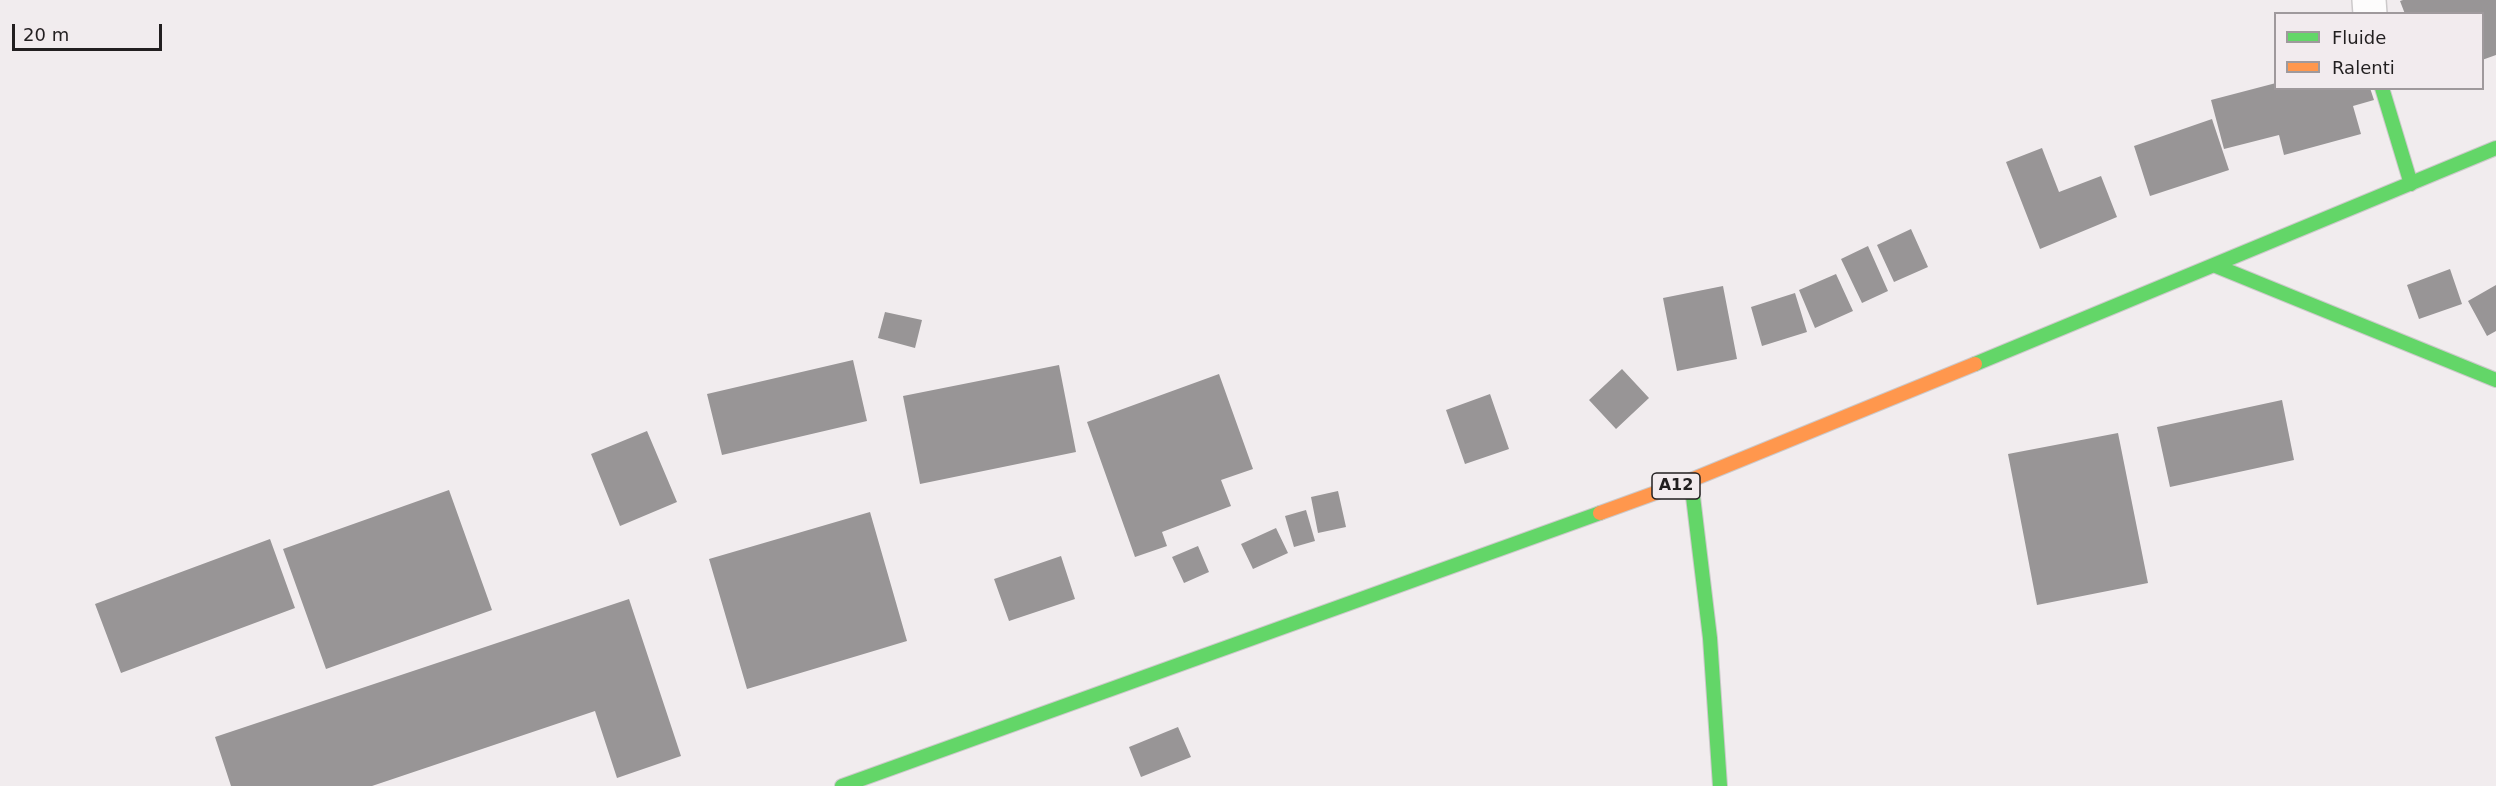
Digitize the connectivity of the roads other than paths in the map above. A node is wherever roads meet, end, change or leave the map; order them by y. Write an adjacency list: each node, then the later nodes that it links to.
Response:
1 (2383, 90): 3 (main road)
2 (2496, 148): 3 (main road, A12)
3 (2411, 184): 4 (main road, A12)
4 (2216, 266): 5 (main road); 6 (main road, A12)
5 (2496, 380)
6 (1691, 480): 7 (main road, A12); 8 (main road)
7 (842, 786)
8 (1720, 786)

